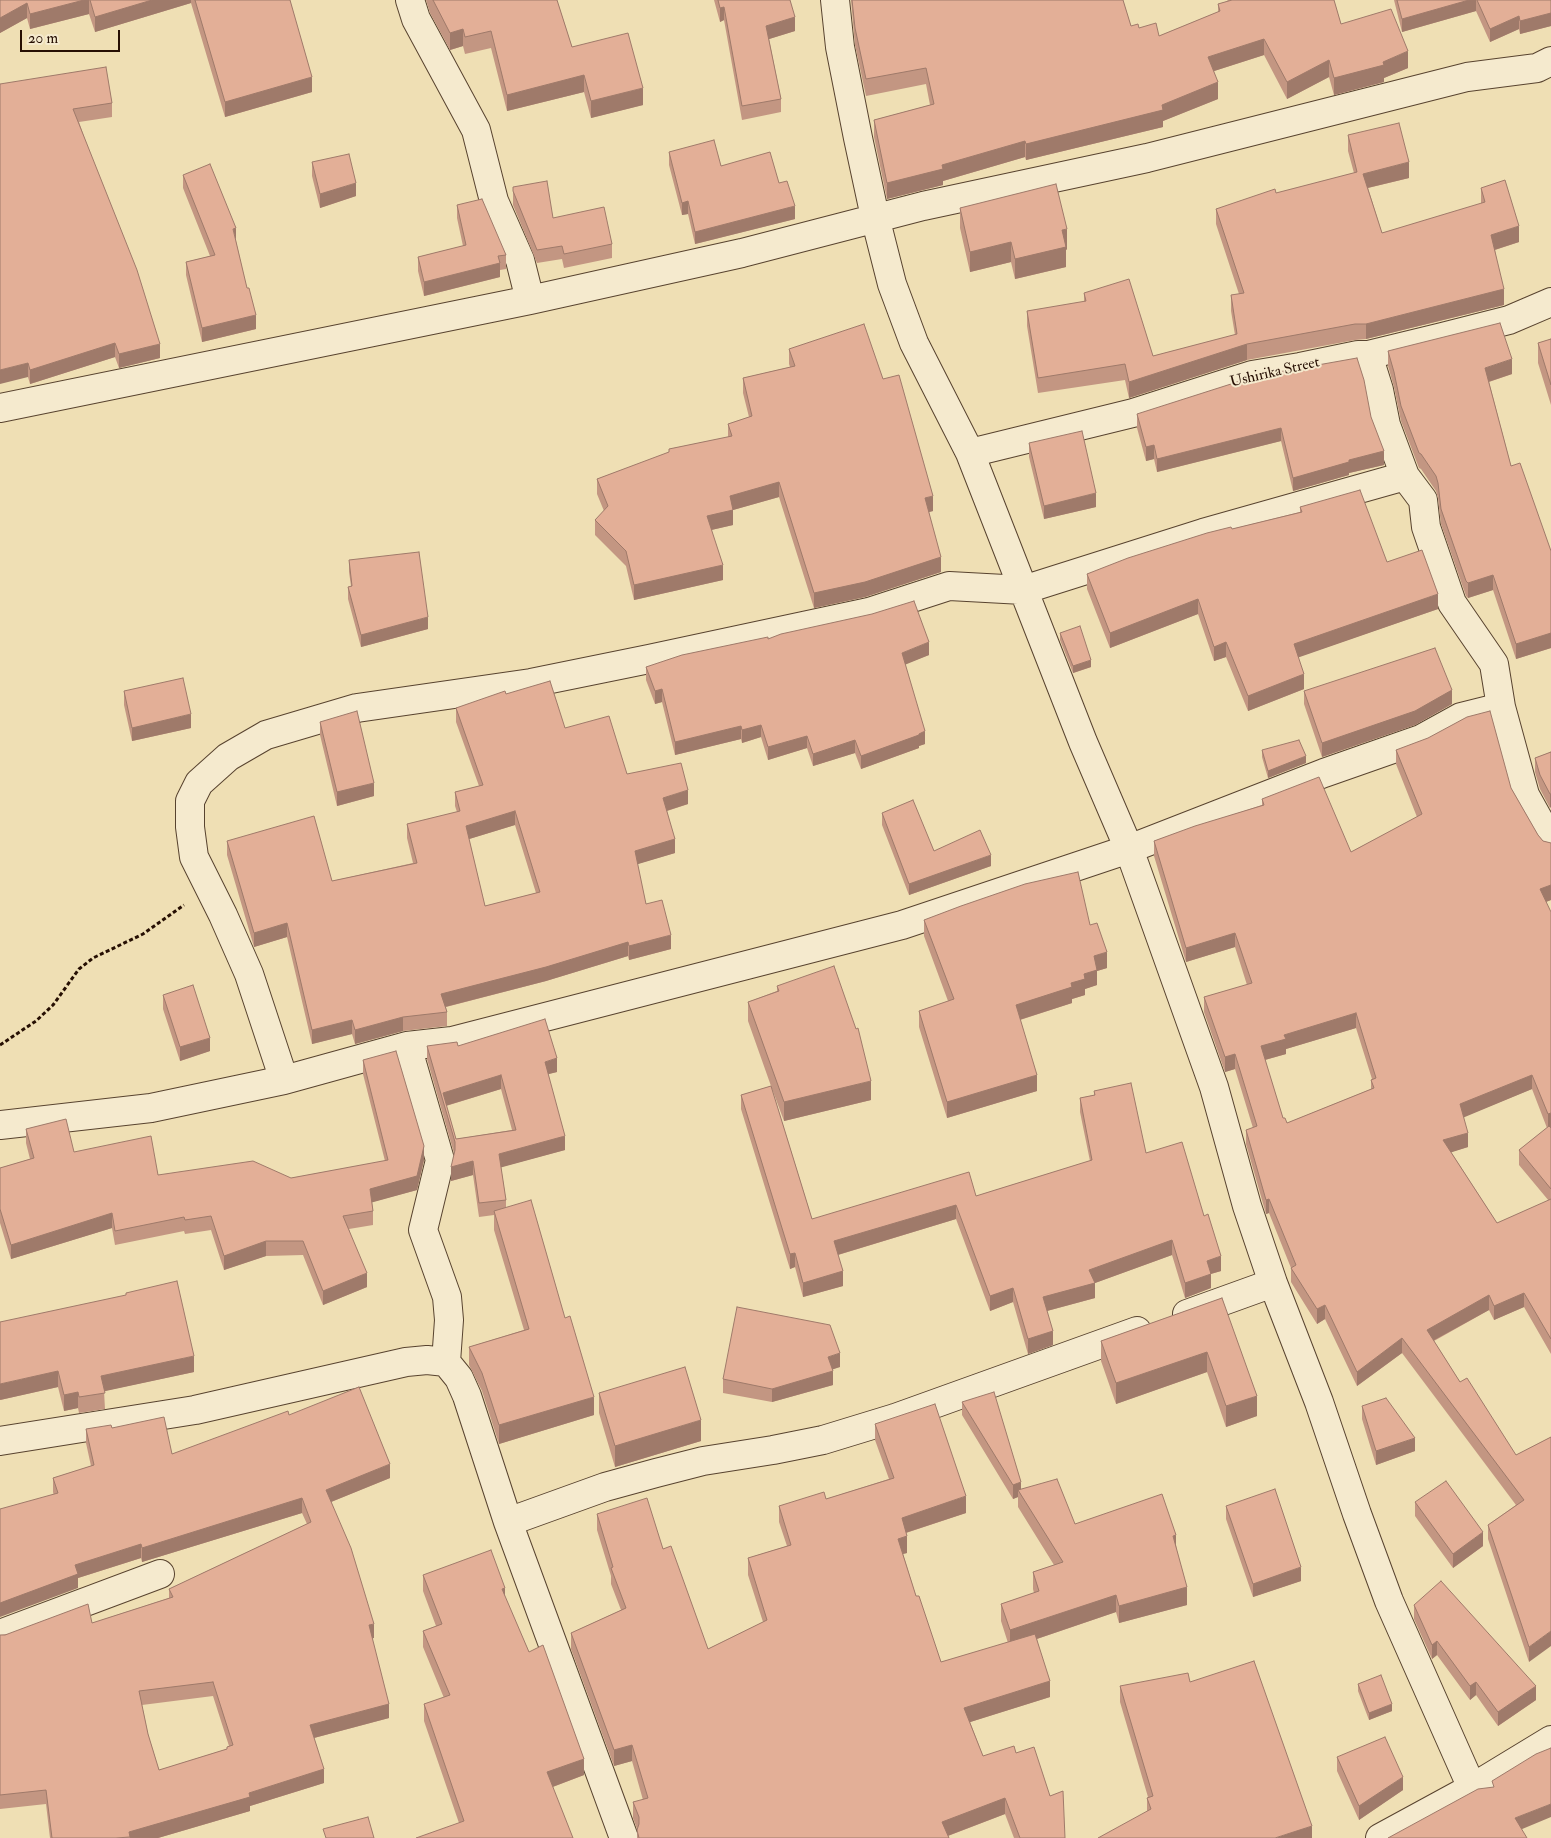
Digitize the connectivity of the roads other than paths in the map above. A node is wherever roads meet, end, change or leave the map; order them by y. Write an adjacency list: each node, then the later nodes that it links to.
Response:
1 (410, 0): 5 (street)
2 (835, 0): 4 (street)
3 (1551, 61): 4 (street)
4 (875, 217): 5 (street); 9 (street)
5 (530, 300): 8 (street)
6 (1551, 302): 7 (street, Ushirika Street)
7 (1368, 355): 9 (street, Ushirika Street); 10 (street)
8 (0, 408)
9 (970, 453): 11 (street)
10 (1406, 476): 11 (street); 12 (street)
11 (1023, 590): 14 (street); 16 (street)
12 (1501, 707): 13 (street); 14 (street)
13 (1551, 842)
14 (1129, 849): 15 (street); 18 (street)
15 (407, 1046): 16 (street); 19 (street)
16 (284, 1080): 17 (street)
17 (0, 1125)
18 (1274, 1283): 21 (street); 25 (street)
19 (446, 1362): 20 (street); 21 (street)
20 (0, 1441)
21 (508, 1522): 26 (street)
22 (160, 1574): 23 (street)
23 (0, 1634)
24 (1551, 1740): 25 (street)
25 (1472, 1788): 27 (street)
26 (624, 1838)
27 (1380, 1838)

